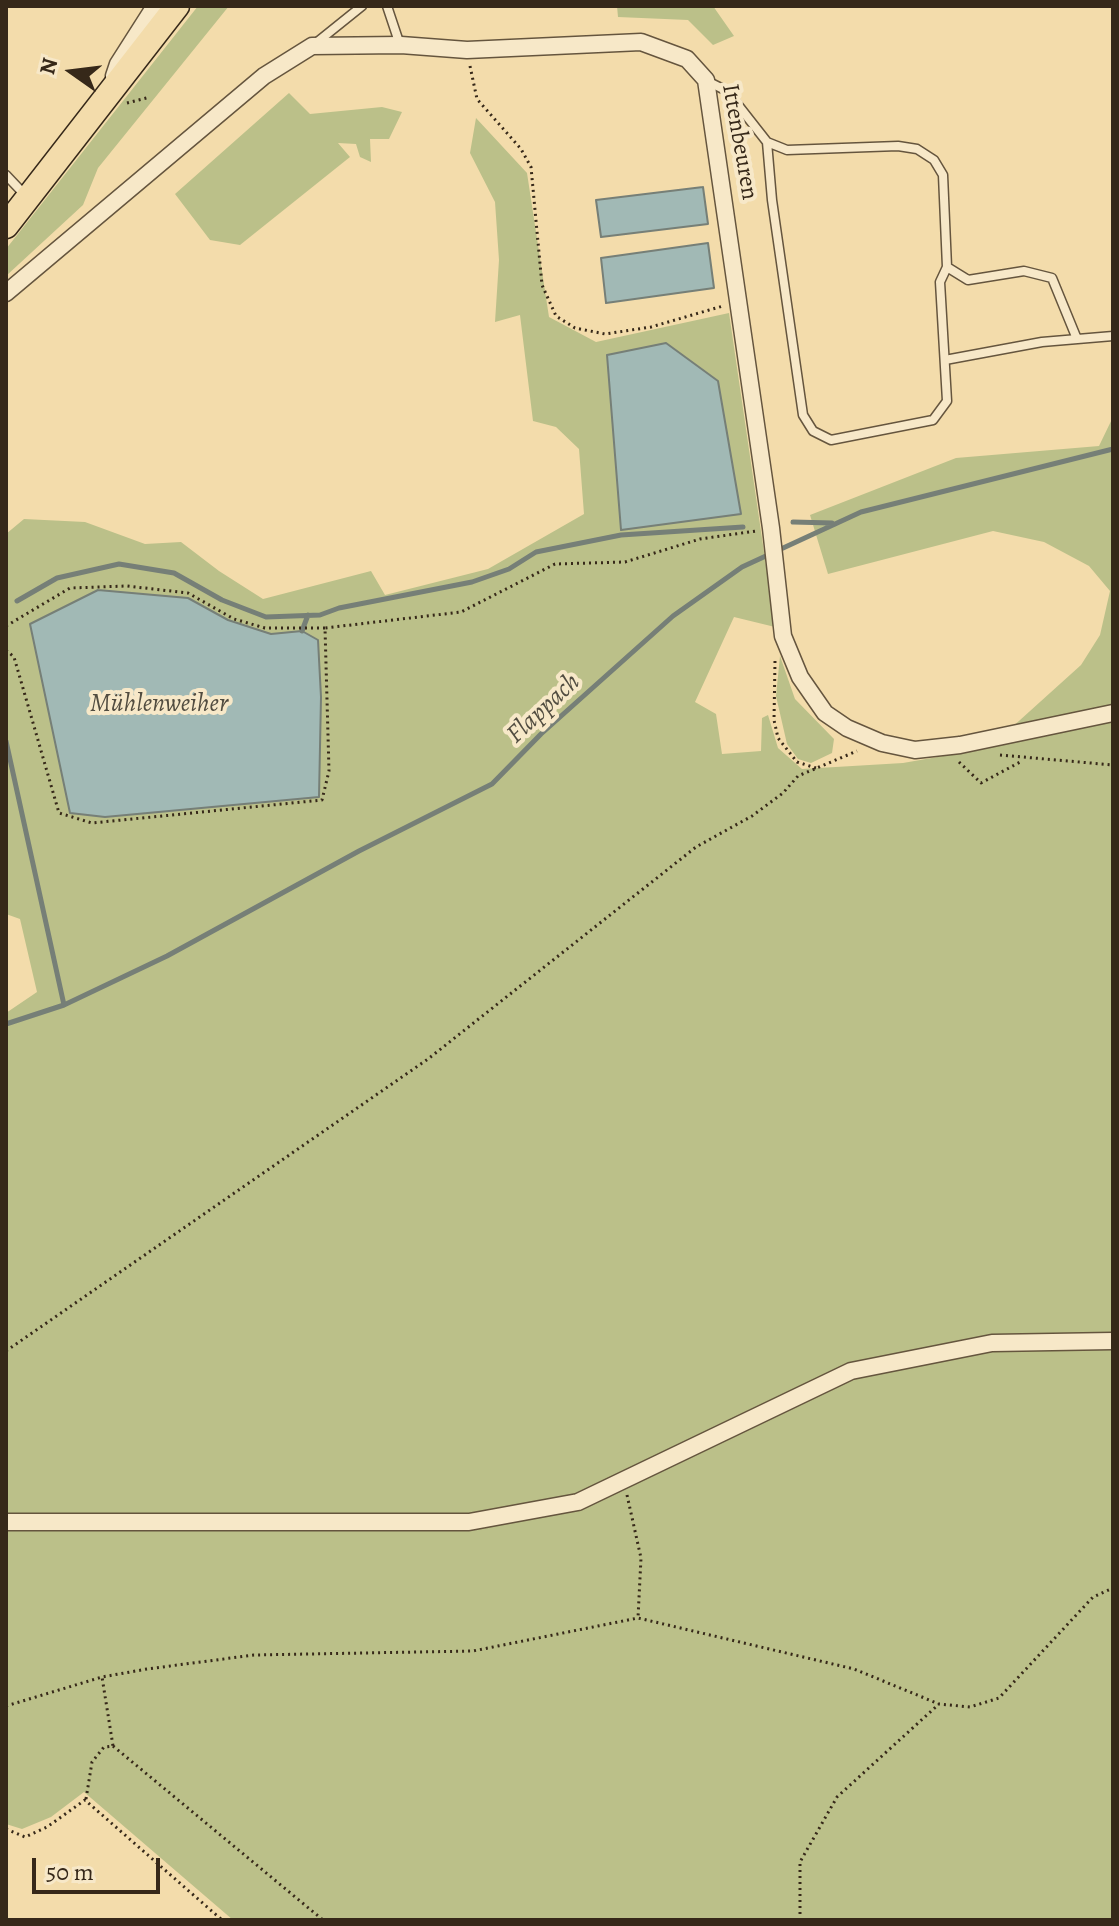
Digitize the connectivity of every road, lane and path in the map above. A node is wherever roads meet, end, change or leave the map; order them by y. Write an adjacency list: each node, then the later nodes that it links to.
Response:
1 (155, 6): 10 (street)
2 (177, 6): 10 (main road)
3 (362, 6): 6 (lane)
4 (387, 6): 5 (lane)
5 (401, 45): 6 (street, Ittenbeuren); 7 (street, Ittenbeuren)
6 (312, 46): 15 (street)
7 (467, 50): 8 (street, Ittenbeuren); 16 (path)
8 (706, 80): 11 (lane); 16 (street, Ittenbeuren)
9 (150, 97): 10 (path)
10 (113, 101): 13 (main road)
11 (767, 142): 14 (lane); 19 (lane)
12 (6, 175): 13 (lane)
13 (15, 209)
14 (947, 267): 18 (lane); 19 (lane)
15 (6, 293)
16 (739, 299): 20 (street, Ittenbeuren)
17 (1113, 336): 18 (lane)
18 (1077, 339): 19 (lane)
19 (945, 360)
20 (772, 534): 22 (path); 23 (street, Ittenbeuren)
21 (6, 626): 22 (path)
22 (325, 628): 24 (path)
23 (783, 636): 26 (street, Ittenbeuren); 31 (path)
24 (6, 650)
25 (1113, 713): 27 (street, Ittenbeuren)
26 (864, 737): 28 (street, Ittenbeuren); 31 (path)
27 (983, 740): 28 (street, Ittenbeuren); 29 (path)
28 (941, 747): 29 (path)
29 (1024, 759): 30 (path)
30 (1113, 765)
31 (816, 768): 33 (path)
32 (1113, 1341): 34 (street)
33 (6, 1351)
34 (624, 1480): 35 (street); 37 (path)
35 (6, 1522)
36 (1113, 1588): 39 (path)
37 (638, 1618): 38 (path); 39 (path)
38 (102, 1677): 40 (path); 41 (path)
39 (939, 1704): 46 (path)
40 (6, 1706)
41 (113, 1746): 42 (path); 45 (path)
42 (85, 1800): 43 (path); 44 (path)
43 (6, 1829)
44 (222, 1920)
45 (323, 1920)
46 (800, 1920)

